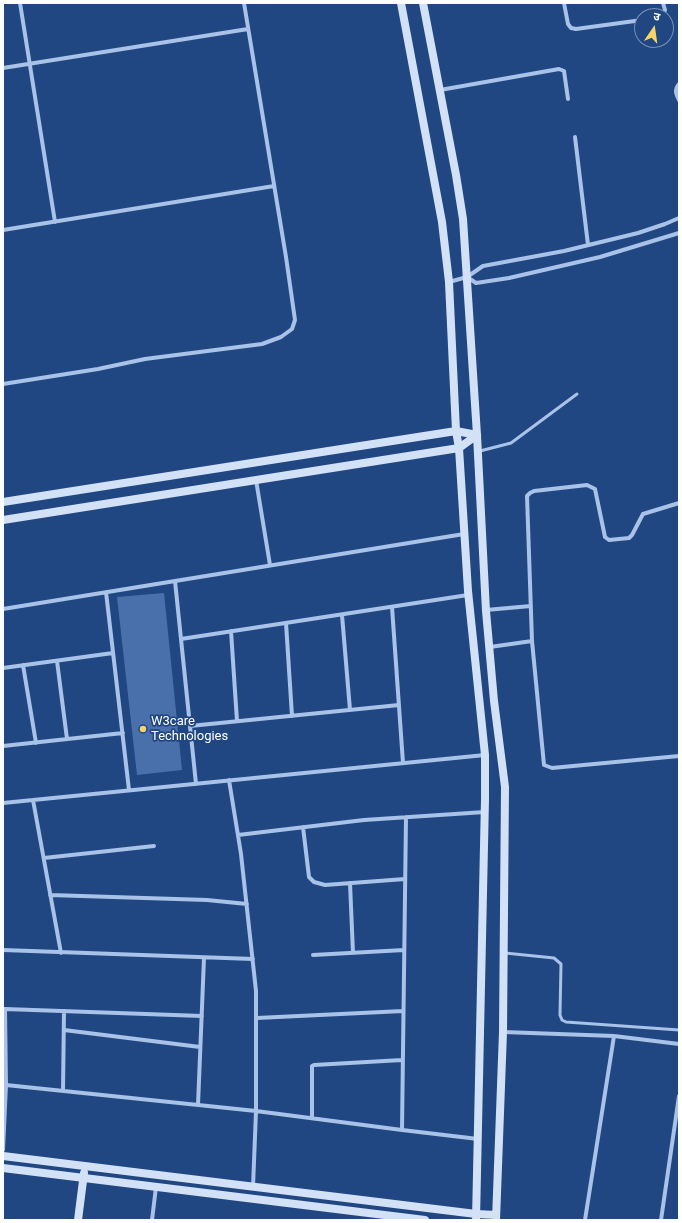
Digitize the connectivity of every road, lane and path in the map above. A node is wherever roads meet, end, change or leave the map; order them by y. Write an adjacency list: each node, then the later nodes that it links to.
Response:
1 (20, 3): 8 (street)
2 (244, 3): 7 (street)
3 (401, 3): 22 (street)
4 (423, 3): 11 (street)
5 (564, 3): 6 (street)
6 (634, 21)
7 (248, 29): 8 (street); 15 (street)
8 (30, 64): 9 (street); 17 (street)
9 (3, 68)
10 (679, 84): 13 (street)
11 (440, 90): 12 (street); 21 (street)
12 (568, 99)
13 (679, 100)
14 (575, 137): 20 (street)
15 (274, 186): 17 (street); 23 (street)
16 (679, 218): 20 (street)
17 (54, 222): 18 (street)
18 (3, 230)
19 (679, 233): 21 (street)
20 (588, 245): 21 (street)
21 (467, 277): 22 (street); 26 (street)
22 (449, 282): 25 (street)
23 (3, 384)
24 (577, 394): 28 (lane)
25 (456, 431): 26 (street); 27 (street); 30 (street)
26 (477, 435): 27 (street); 28 (street)
27 (459, 448): 29 (street); 33 (street)
28 (478, 452): 41 (street)
29 (256, 480): 32 (street); 34 (street)
30 (3, 502)
31 (679, 503): 38 (street)
32 (3, 520)
33 (464, 534): 34 (street); 37 (street)
34 (270, 565): 35 (street)
35 (175, 581): 36 (street); 45 (street)
36 (106, 592): 40 (street); 48 (street)
37 (468, 596): 39 (street); 61 (street)
38 (531, 606): 41 (street); 46 (street)
39 (392, 607): 42 (street); 52 (street)
40 (3, 608)
41 (486, 610): 47 (street)
42 (342, 614): 43 (street); 53 (street)
43 (286, 623): 44 (street); 54 (street)
44 (231, 631): 45 (street); 55 (street)
45 (181, 639): 56 (street)
46 (532, 641): 47 (street); 62 (street)
47 (489, 647): 83 (street)
48 (113, 653): 49 (street); 57 (street)
49 (57, 661): 50 (street); 58 (street)
50 (23, 665): 51 (street); 59 (street)
51 (3, 668)
52 (399, 705): 53 (street); 63 (street)
53 (350, 710): 54 (street)
54 (292, 716): 55 (street)
55 (237, 721): 56 (street)
56 (190, 726): 65 (street)
57 (123, 733): 58 (street); 66 (street)
58 (67, 739): 59 (street)
59 (36, 743): 60 (street)
60 (3, 746)
61 (485, 755): 63 (street); 69 (street)
62 (679, 756)
63 (403, 763): 64 (street)
64 (229, 780): 65 (street); 72 (street)
65 (196, 784): 66 (street)
66 (129, 790): 67 (street)
67 (33, 800): 68 (street); 74 (street)
68 (3, 803)
69 (485, 812): 70 (street); 107 (street)
70 (406, 817): 71 (street); 75 (street)
71 (303, 827): 72 (street); 76 (street)
72 (238, 835): 78 (street)
73 (154, 846): 74 (street)
74 (44, 858): 77 (street)
75 (405, 879): 76 (street); 80 (street)
76 (350, 883): 82 (street)
77 (50, 895): 78 (street); 81 (street)
78 (247, 904): 86 (street)
79 (3, 950): 81 (street)
80 (404, 950): 82 (street); 89 (street)
81 (61, 953): 85 (street)
82 (353, 953): 84 (street)
83 (503, 953): 93 (lane); 94 (street)
84 (313, 956)
85 (204, 958): 86 (street); 90 (street)
86 (254, 959): 91 (street)
87 (4, 1009): 88 (street); 99 (street)
88 (64, 1011): 90 (street); 92 (street)
89 (403, 1011): 91 (street); 98 (street)
90 (202, 1016): 97 (street)
91 (256, 1018): 104 (street)
92 (64, 1030): 97 (street); 100 (street)
93 (679, 1030)
94 (502, 1032): 95 (street); 116 (street)
95 (614, 1036): 96 (street); 121 (street)
96 (679, 1044)
97 (200, 1047): 102 (street)
98 (402, 1060): 105 (street); 106 (street)
99 (6, 1085): 100 (street); 108 (street)
100 (63, 1091): 102 (street)
101 (679, 1096): 103 (street)
102 (198, 1105): 104 (street)
103 (678, 1105): 122 (street)
104 (256, 1111): 105 (street); 114 (street)
105 (312, 1118): 106 (street)
106 (402, 1130): 107 (street)
107 (478, 1139): 115 (street)
108 (3, 1150)
109 (3, 1156): 110 (street)
110 (85, 1166): 112 (street); 114 (street)
111 (3, 1168): 112 (street)
112 (84, 1177): 113 (street); 118 (street)
113 (156, 1186): 117 (street); 119 (street)
114 (253, 1188): 115 (street)
115 (476, 1217): 116 (street)
116 (496, 1218)
117 (407, 1219): 120 (street)
118 (78, 1220)
119 (152, 1220)
120 (425, 1220)
121 (585, 1220)
122 (661, 1220)

